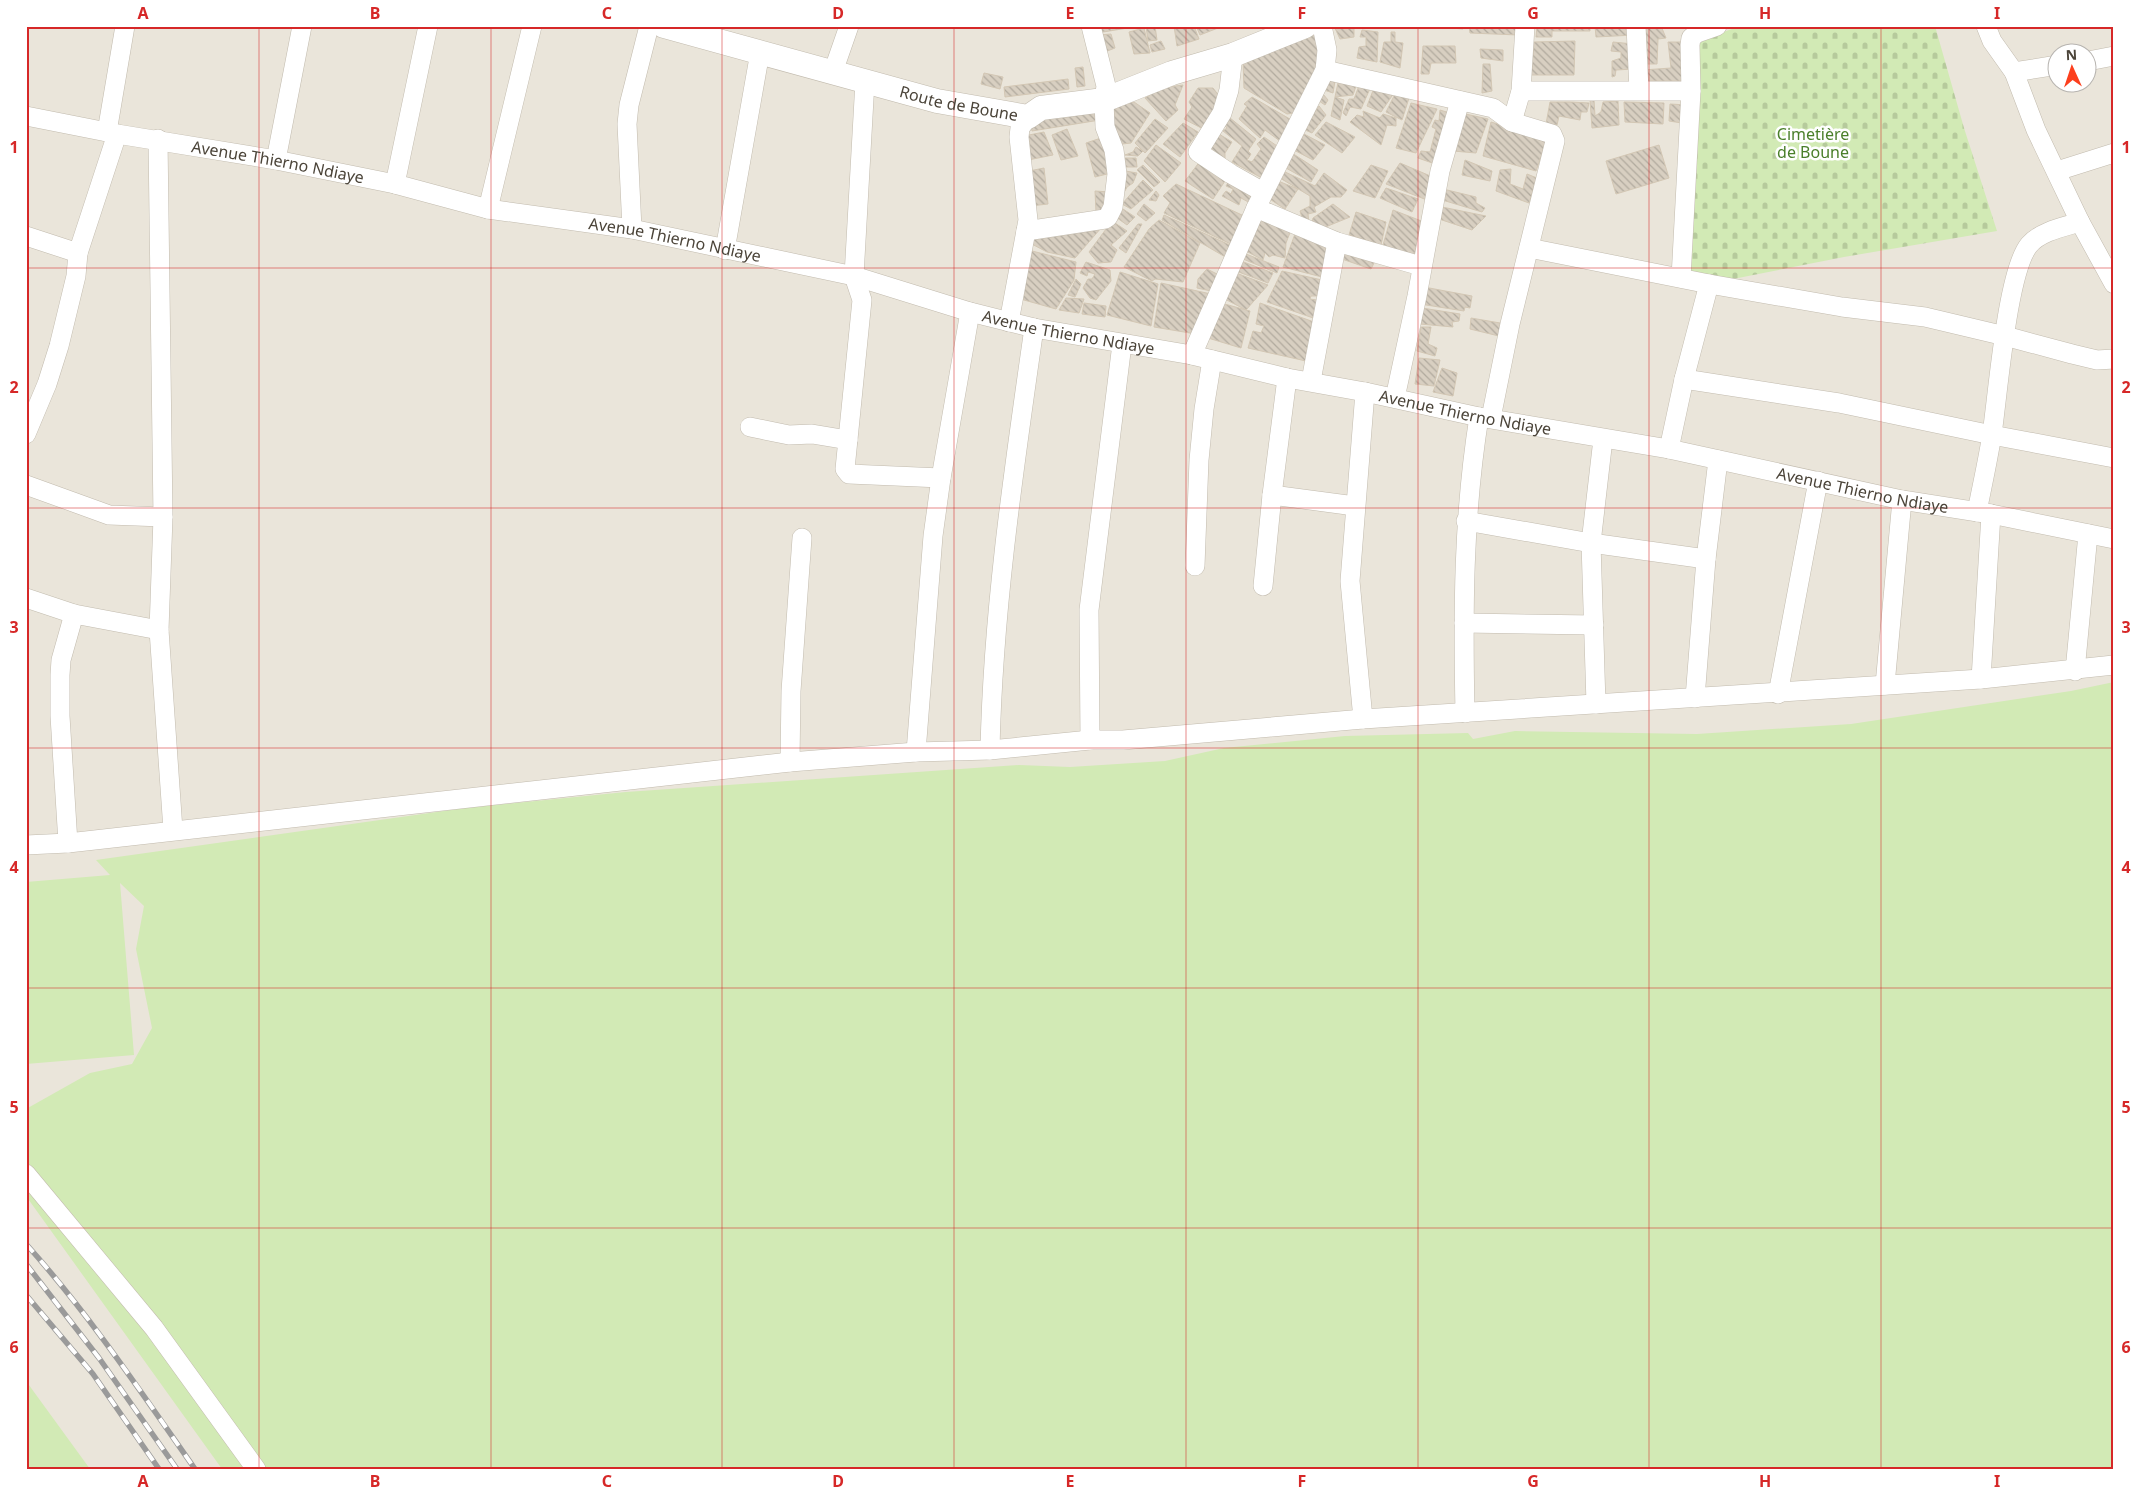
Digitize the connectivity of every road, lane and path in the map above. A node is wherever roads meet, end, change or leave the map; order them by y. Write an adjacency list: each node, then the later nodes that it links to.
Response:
1 (125, 26): 33 (street)
2 (302, 26): 36 (street)
3 (428, 26): 38 (street)
4 (532, 26): 40 (street)
5 (649, 26): 42 (street)
6 (664, 26): 15 (street, Route de Boune)
7 (849, 26): 22 (street)
8 (1091, 26): 28 (street)
9 (1305, 26): 17 (street, Route de Boune)
10 (1322, 26): 21 (street)
11 (1525, 26): 26 (street)
12 (1636, 26): 25 (street)
13 (1717, 26): 27 (street)
14 (1986, 26): 23 (street)
15 (707, 32): 16 (street, Route de Boune)
16 (760, 52): 22 (street, Route de Boune); 47 (street)
17 (1233, 55): 28 (street, Route de Boune); 39 (street)
18 (2114, 56): 19 (street)
19 (2098, 59)
20 (2048, 67): 23 (street)
21 (1325, 70): 29 (street); 39 (street)
22 (832, 72): 24 (street, Route de Boune)
23 (2014, 72): 37 (street)
24 (865, 81): 31 (street, Route de Boune); 51 (street)
25 (1639, 90): 26 (street); 27 (street)
26 (1520, 91): 32 (street)
27 (1691, 91): 52 (street)
28 (1104, 100): 31 (street, Route de Boune); 43 (street)
29 (1460, 101): 32 (street); 50 (street)
30 (26, 116): 33 (street, Avenue Thierno Ndiaye)
31 (1028, 117): 43 (street)
32 (1512, 122): 46 (street)
33 (112, 133): 34 (street, Avenue Thierno Ndiaye); 49 (street)
34 (158, 140): 36 (street, Avenue Thierno Ndiaye); 84 (street)
35 (2114, 153): 37 (street)
36 (276, 160): 38 (street, Avenue Thierno Ndiaye)
37 (2057, 170): 41 (street)
38 (395, 184): 40 (street, Avenue Thierno Ndiaye)
39 (1260, 200): 45 (street); 60 (street)
40 (488, 209): 42 (street, Avenue Thierno Ndiaye)
41 (2080, 222): 48 (street); 58 (street)
42 (632, 229): 47 (street, Avenue Thierno Ndiaye)
43 (1026, 231): 56 (street)
44 (26, 236): 49 (street)
45 (1337, 242): 50 (street); 65 (street)
46 (1529, 248): 52 (street); 68 (street)
47 (725, 250): 51 (street, Avenue Thierno Ndiaye)
48 (2106, 250): 54 (street)
49 (78, 253): 70 (street)
50 (1421, 266): 67 (street)
51 (854, 276): 55 (street, Avenue Thierno Ndiaye); 73 (street)
52 (1681, 278): 53 (street)
53 (1709, 284): 58 (street); 64 (street)
54 (2114, 284)
55 (970, 312): 56 (street, Avenue Thierno Ndiaye); 77 (street)
56 (1009, 322): 57 (street, Avenue Thierno Ndiaye)
57 (1034, 328): 59 (street, Avenue Thierno Ndiaye); 108 (street)
58 (2005, 336): 61 (street); 71 (street)
59 (1122, 344): 60 (street, Avenue Thierno Ndiaye); 107 (street)
60 (1192, 355): 62 (street, Avenue Thierno Ndiaye)
61 (2114, 359)
62 (1212, 360): 63 (street, Avenue Thierno Ndiaye); 91 (street)
63 (1287, 378): 65 (street, Avenue Thierno Ndiaye); 80 (street)
64 (1684, 379): 71 (street); 74 (street)
65 (1311, 381): 66 (street, Avenue Thierno Ndiaye)
66 (1365, 392): 67 (street, Avenue Thierno Ndiaye); 82 (street)
67 (1395, 398): 68 (street, Avenue Thierno Ndiaye)
68 (1485, 418): 72 (street, Avenue Thierno Ndiaye); 85 (street)
69 (750, 427): 73 (street)
70 (26, 434)
71 (1992, 435): 75 (street); 83 (street)
72 (1603, 439): 74 (street, Avenue Thierno Ndiaye); 89 (street)
73 (848, 440): 77 (street)
74 (1669, 449): 76 (street, Avenue Thierno Ndiaye)
75 (2114, 458)
76 (1718, 460): 78 (street, Avenue Thierno Ndiaye); 90 (street)
77 (941, 478): 109 (street)
78 (1818, 481): 81 (street, Avenue Thierno Ndiaye); 102 (street)
79 (26, 486): 84 (street)
80 (1272, 495): 82 (street); 92 (street)
81 (1902, 500): 83 (street, Avenue Thierno Ndiaye); 101 (street)
82 (1355, 506): 106 (street)
83 (1984, 513): 86 (street, Avenue Thierno Ndiaye); 100 (street)
84 (163, 516): 97 (street)
85 (1466, 521): 89 (street); 95 (street)
86 (2088, 534): 88 (street, Avenue Thierno Ndiaye); 99 (street)
87 (802, 538): 110 (street)
88 (2114, 539)
89 (1591, 543): 90 (street); 96 (street)
90 (1706, 559): 103 (street)
91 (1195, 566)
92 (1263, 586)
93 (26, 598): 94 (street)
94 (74, 614): 97 (street); 112 (street)
95 (1464, 623): 96 (street); 105 (street)
96 (1594, 625): 104 (street)
97 (158, 630): 111 (street)
98 (2114, 665): 99 (street)
99 (2075, 671): 100 (street)
100 (1981, 680): 101 (street)
101 (1885, 685): 102 (street)
102 (1778, 694): 103 (street)
103 (1695, 698): 104 (street)
104 (1596, 704): 105 (street)
105 (1465, 713): 106 (street)
106 (1363, 719): 107 (street)
107 (1090, 740): 108 (street)
108 (990, 750): 109 (street)
109 (916, 752): 110 (street)
110 (790, 762): 111 (street)
111 (172, 830): 112 (street)
112 (68, 843): 113 (street)
113 (26, 845)
114 (26, 1174): 115 (street)
115 (256, 1469)

